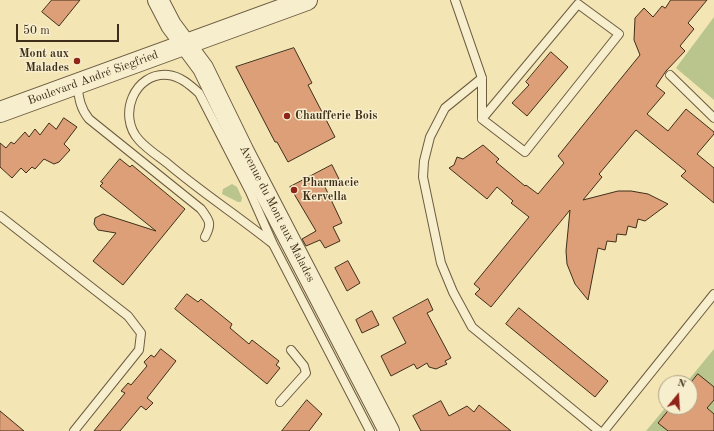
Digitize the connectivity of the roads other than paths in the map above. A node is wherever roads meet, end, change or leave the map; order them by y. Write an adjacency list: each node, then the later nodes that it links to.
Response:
1 (158, 0): 4 (street, Avenue du Mont aux Malades)
2 (307, 0): 4 (street, Boulevard André Siegfried)
3 (455, 0): 6 (lane)
4 (185, 44): 7 (street, Boulevard André Siegfried); 19 (street, Avenue du Mont aux Malades)
5 (670, 75): 9 (lane)
6 (482, 78): 10 (lane); 20 (lane)
7 (77, 83): 8 (street, Boulevard André Siegfried); 12 (lane)
8 (0, 112)
9 (714, 118)
10 (482, 119): 10 (lane)
11 (0, 216): 17 (lane)
12 (206, 237)
13 (273, 244): 13 (lane); 18 (lane)
14 (714, 294): 21 (lane)
15 (291, 350): 16 (lane)
16 (280, 402)
17 (74, 431)
18 (370, 431)
19 (389, 431)
20 (599, 431)
21 (604, 431)

